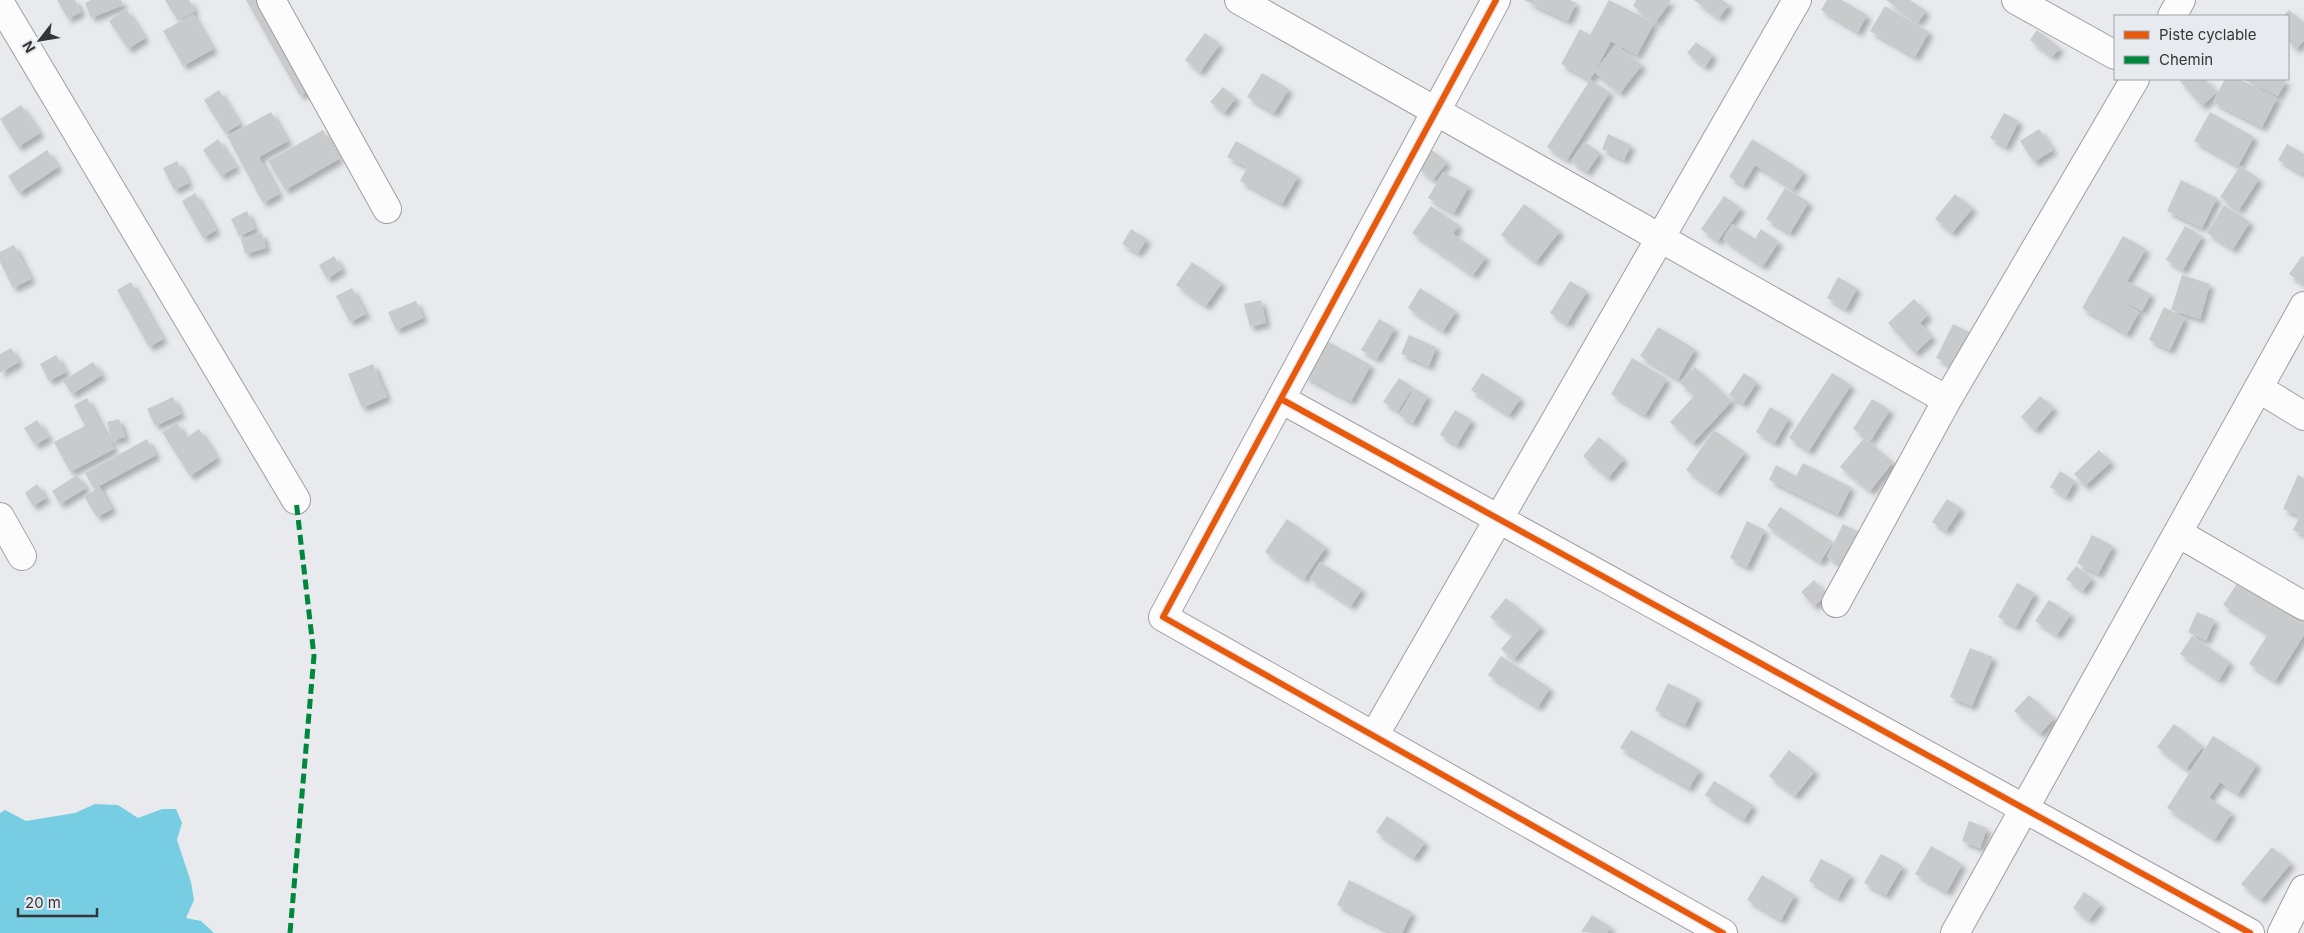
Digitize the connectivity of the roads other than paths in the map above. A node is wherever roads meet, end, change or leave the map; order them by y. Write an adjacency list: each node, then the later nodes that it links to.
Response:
1 (271, 0): 12 (street)
2 (1239, 0): 11 (street)
3 (1496, 0): 11 (street)
4 (1797, 0): 13 (street)
5 (2016, 0): 9 (street)
6 (2181, 0): 8 (street)
7 (0, 3): 19 (street)
8 (2173, 15)
9 (2114, 54)
10 (2134, 80): 17 (street)
11 (1436, 111): 13 (street); 16 (street)
12 (386, 209)
13 (1660, 238): 17 (street); 21 (street)
14 (2304, 306): 15 (street)
15 (2258, 388): 18 (street); 22 (street)
16 (1281, 399): 21 (street); 26 (street)
17 (1947, 400): 24 (street)
18 (2304, 416)
19 (296, 500)
20 (0, 517): 23 (street)
21 (1499, 519): 26 (street); 27 (street)
22 (2178, 534): 25 (street); 27 (street)
23 (22, 556)
24 (1836, 603)
25 (2304, 606)
26 (1374, 736): 29 (street)
27 (2025, 808): 30 (street); 31 (street)
28 (2304, 890): 32 (street)
29 (1723, 933)
30 (1955, 933)
31 (2250, 933)
32 (2282, 933)

